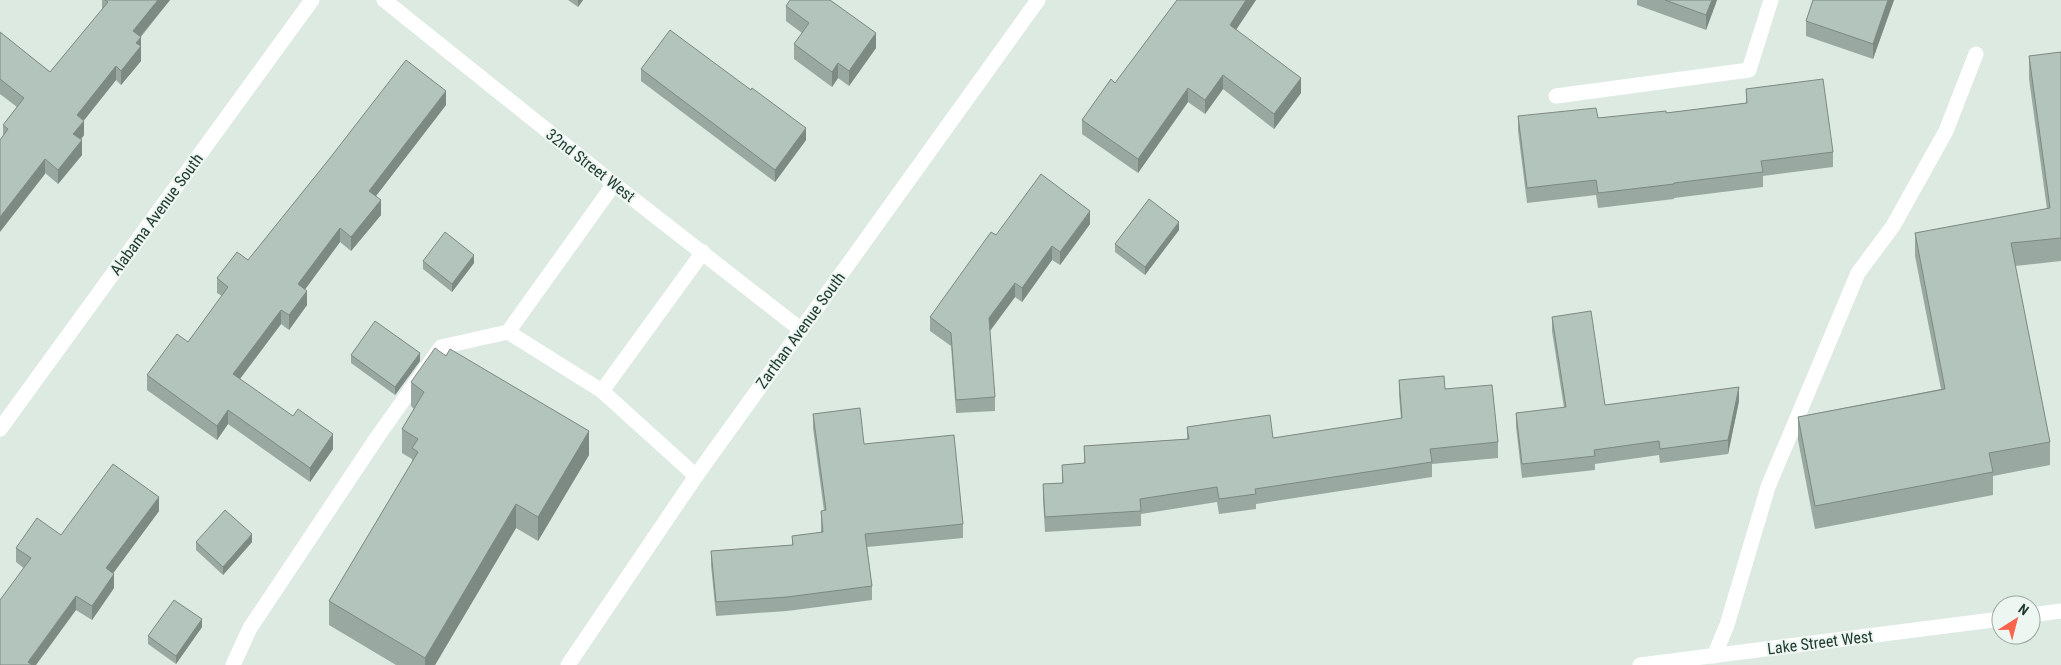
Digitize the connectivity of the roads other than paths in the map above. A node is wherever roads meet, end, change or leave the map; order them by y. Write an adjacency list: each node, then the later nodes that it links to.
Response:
1 (312, 0): 12 (street, Alabama Avenue South)
2 (384, 0): 7 (street, 32nd Street West)
3 (1038, 0): 9 (street, Zarthan Avenue South)
4 (1771, 0): 6 (street)
5 (1976, 54): 17 (street)
6 (1556, 96)
7 (614, 184): 8 (street, 32nd Street West); 10 (street)
8 (703, 252): 9 (street, 32nd Street West); 11 (street)
9 (800, 329): 13 (street, Zarthan Avenue South)
10 (508, 332): 11 (street); 18 (street)
11 (602, 391): 13 (street)
12 (0, 428)
13 (696, 476): 19 (street, Zarthan Avenue South)
14 (2061, 611): 15 (street)
15 (2041, 614)
16 (1991, 620): 17 (street, Lake Street West)
17 (1714, 656): 20 (street, Lake Street West)
18 (233, 665)
19 (568, 665)
20 (1640, 665)

